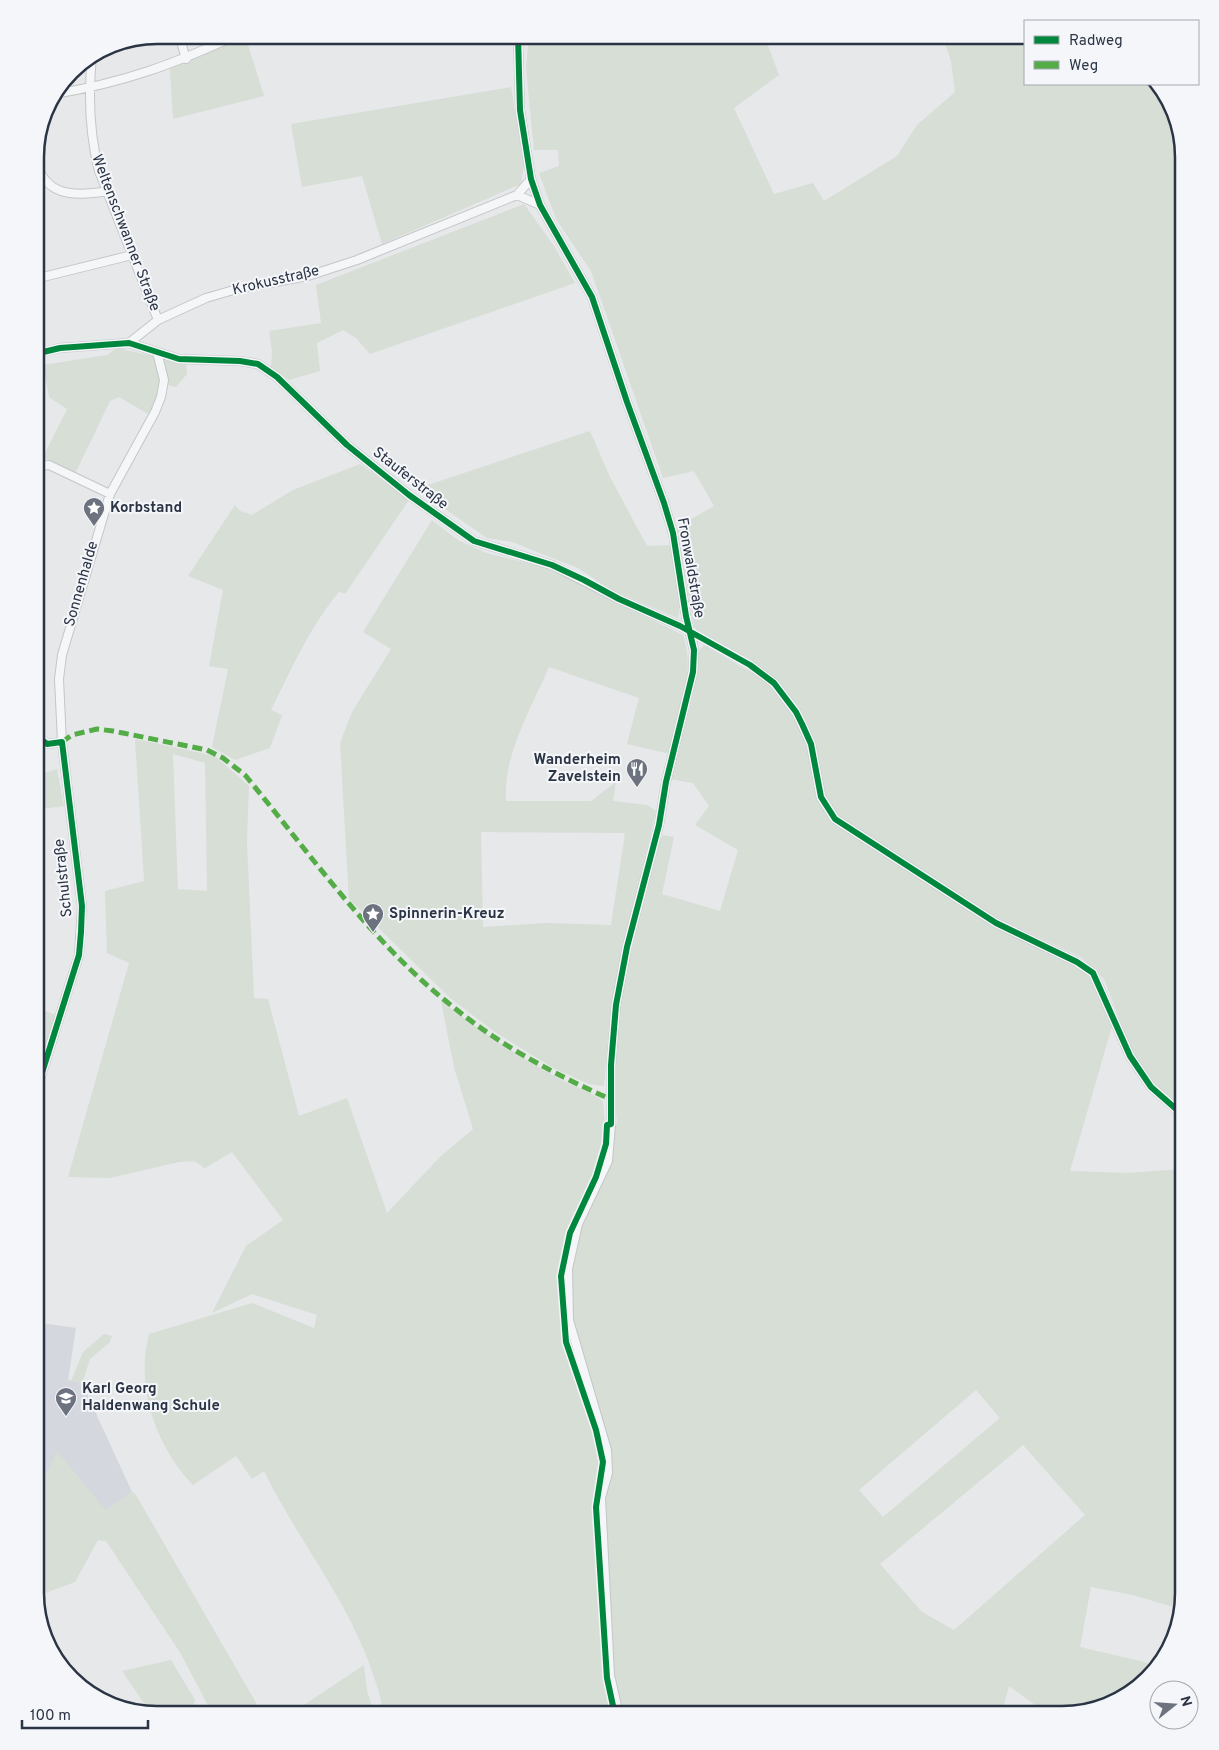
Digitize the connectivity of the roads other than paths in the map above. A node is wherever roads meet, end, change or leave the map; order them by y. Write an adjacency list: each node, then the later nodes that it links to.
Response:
1 (182, 44): 4 (street)
2 (218, 44): 4 (street)
3 (518, 44): 9 (street, Fronwaldstraße)
4 (186, 59): 6 (street)
5 (91, 65): 6 (street, Weltenschwanner Straße)
6 (89, 89): 7 (street); 10 (street, Weltenschwanner Straße)
7 (64, 93)
8 (44, 178): 10 (street)
9 (531, 179): 11 (street, Krokusstraße); 12 (street, Fronwaldstraße)
10 (108, 191): 13 (street, Weltenschwanner Straße)
11 (517, 195): 12 (street); 15 (street, Krokusstraße)
12 (540, 205): 21 (street, Fronwaldstraße)
13 (132, 255): 14 (street); 15 (street, Weltenschwanner Straße)
14 (44, 277)
15 (158, 320): 16 (street, Krokusstraße)
16 (129, 343): 17 (street); 18 (street, Stauferstraße)
17 (44, 352)
18 (157, 352): 20 (street, Sonnenhalde); 21 (street, Stauferstraße)
19 (44, 466): 20 (street)
20 (110, 494): 23 (street, Sonnenhalde)
21 (690, 632): 25 (street, Stauferstraße); 26 (street, Fronwaldstraße)
22 (44, 741): 23 (street)
23 (62, 742): 24 (street, Schulstraße)
24 (44, 1066)
25 (1175, 1108)
26 (617, 1706)

